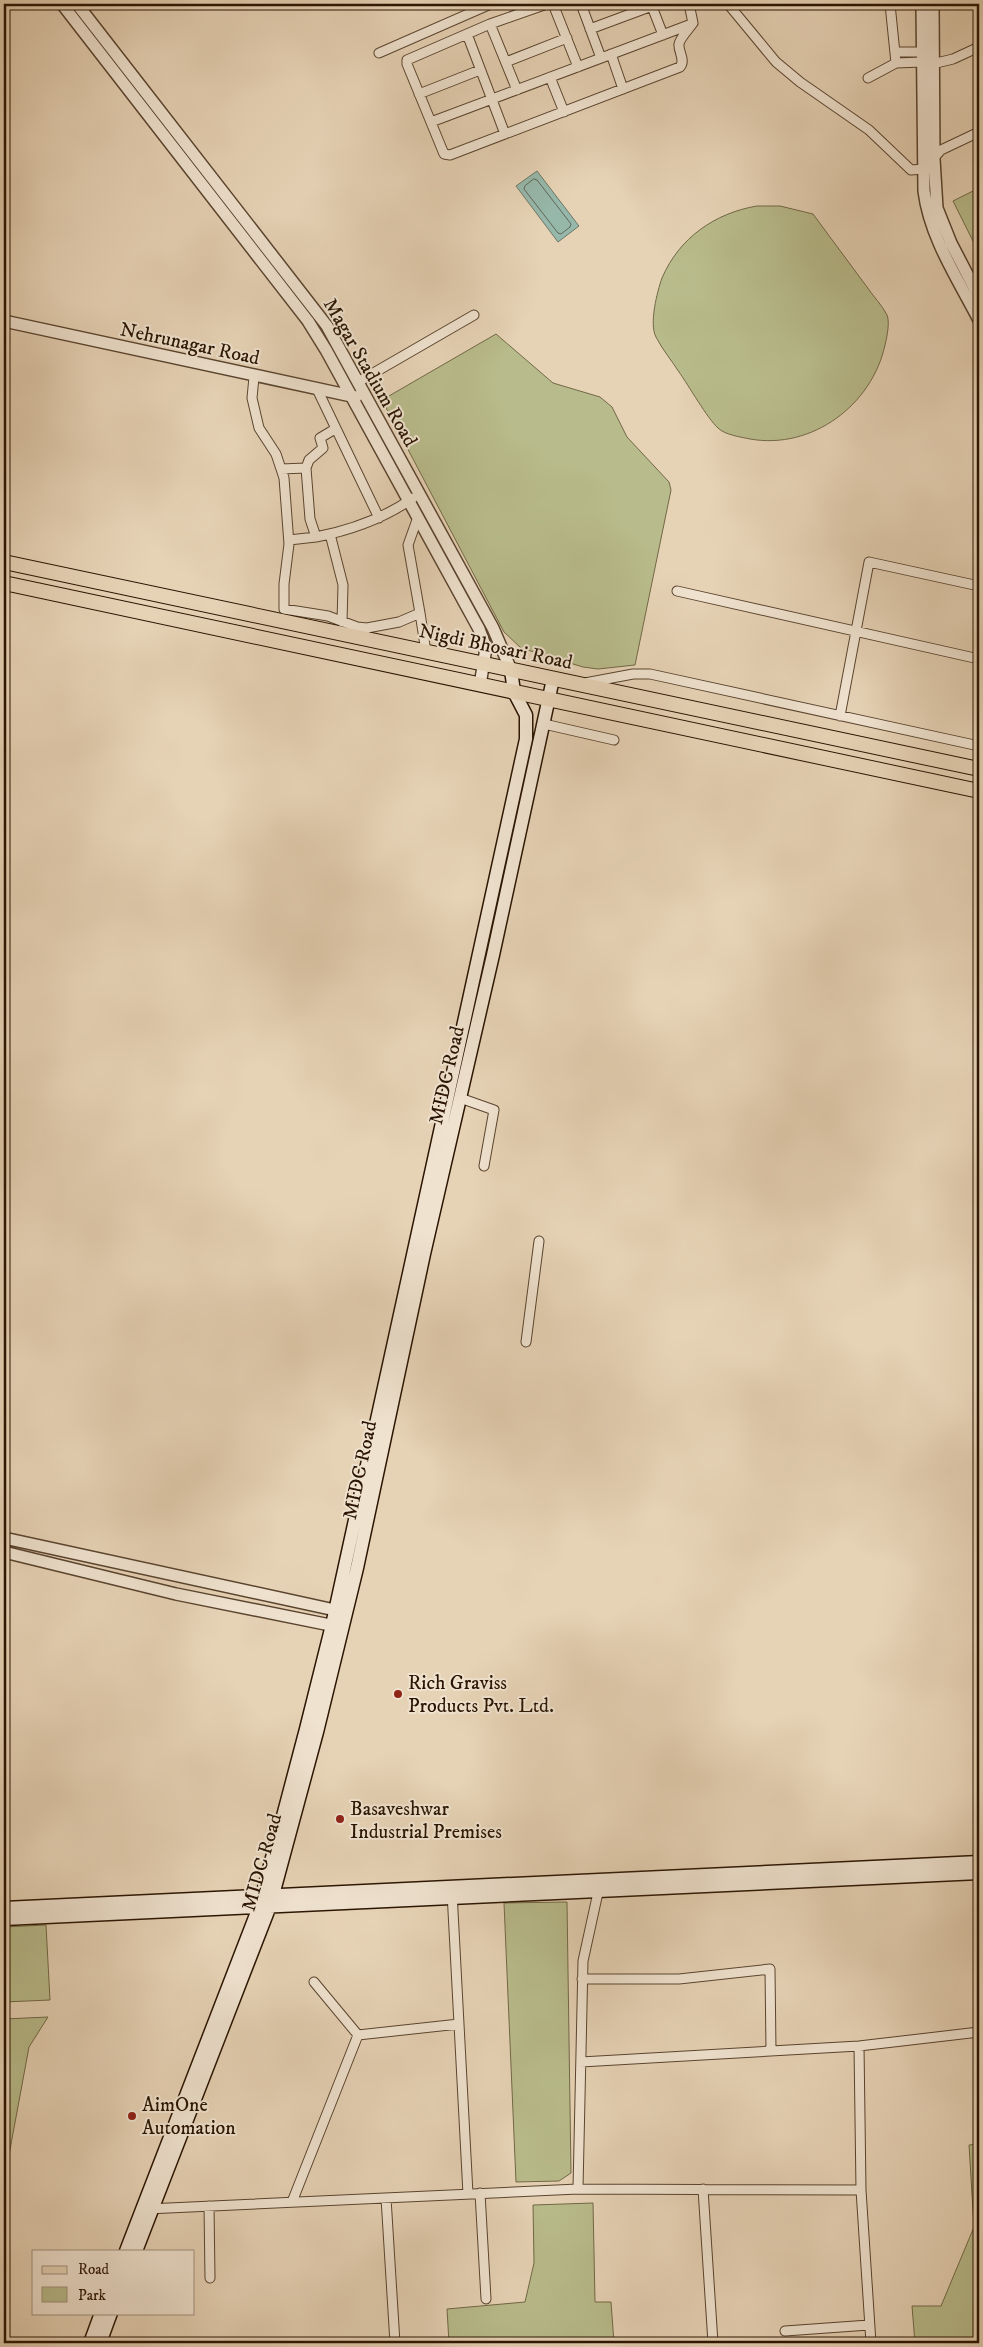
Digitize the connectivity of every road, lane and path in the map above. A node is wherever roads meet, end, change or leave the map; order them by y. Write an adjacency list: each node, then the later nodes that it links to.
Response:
1 (62, 4): 48 (street, Magar Stadium Road)
2 (77, 4): 46 (street, Magar Stadium Road)
3 (491, 4): 21 (street)
4 (547, 4): 14 (street)
5 (553, 4): 18 (street)
6 (581, 4): 15 (street)
7 (689, 4): 13 (street)
8 (728, 4): 40 (street)
9 (890, 4): 20 (street)
10 (922, 4): 24 (street)
11 (933, 4): 24 (street)
12 (651, 5): 15 (street); 17 (street)
13 (693, 23): 17 (street); 31 (street)
14 (490, 24): 16 (street); 25 (street)
15 (590, 29): 23 (street)
16 (467, 34): 28 (street); 33 (street)
17 (663, 34): 22 (street)
18 (567, 38): 25 (street); 27 (street)
19 (979, 47): 24 (street)
20 (895, 52): 24 (street); 26 (street)
21 (379, 53)
22 (610, 54): 23 (street); 31 (street)
23 (601, 58): 27 (street)
24 (925, 61): 26 (street); 39 (street); 40 (street)
25 (506, 62): 32 (street)
26 (896, 63): 30 (street)
27 (578, 67): 29 (street)
28 (480, 70): 33 (street); 34 (street)
29 (550, 77): 32 (street); 35 (street)
30 (868, 78)
31 (623, 89): 35 (street)
32 (517, 90): 34 (street)
33 (420, 94): 36 (street)
34 (491, 100): 36 (street); 38 (street)
35 (564, 112): 38 (street)
36 (431, 122): 38 (street)
37 (979, 132): 39 (street)
38 (505, 134)
39 (934, 159): 40 (street); 41 (street)
40 (924, 168): 43 (street)
41 (979, 297)
42 (474, 315): 46 (street)
43 (979, 320)
44 (4, 321): 45 (street, Nehrunagar Road)
45 (254, 377): 47 (street, Nehrunagar Road); 52 (street)
46 (358, 382): 49 (street, Magar Stadium Road)
47 (317, 389): 48 (street, Nehrunagar Road); 50 (street)
48 (352, 396): 49 (street, Nehrunagar Road); 54 (street, Magar Stadium Road)
49 (368, 400): 53 (street, Magar Stadium Road)
50 (335, 429): 51 (street); 56 (street)
51 (306, 468): 52 (street); 58 (street)
52 (281, 469): 59 (street)
53 (420, 494): 54 (street); 71 (street, Magar Stadium Road)
54 (409, 501): 55 (street, Magar Stadium Road); 56 (street)
55 (418, 517): 64 (street); 70 (street, Magar Stadium Road)
56 (379, 518): 57 (street)
57 (330, 534): 58 (street); 65 (street)
58 (316, 537): 59 (street)
59 (289, 540): 65 (street)
60 (4, 562): 67 (main road, Nigdi Bhosari Road)
61 (4, 583): 74 (main road, Nigdi Bhosari Road)
62 (979, 586): 66 (street)
63 (677, 591): 66 (street)
64 (420, 613): 67 (street); 68 (street)
65 (342, 622): 67 (street)
66 (856, 631): 69 (street); 77 (street)
67 (363, 632): 68 (main road, Nigdi Bhosari Road)
68 (426, 652): 70 (main road, Nigdi Bhosari Road)
69 (979, 659)
70 (485, 664): 71 (main road, Nigdi Bhosari Road); 74 (street, Magar Stadium Road)
71 (511, 670): 72 (main road, Nigdi Bhosari Road); 75 (main road, Magar Stadium Road)
72 (553, 679): 73 (main road, Nigdi Bhosari Road); 76 (main road, MIDC Road)
73 (578, 684): 77 (street); 81 (main road, Nigdi Bhosari Road)
74 (480, 685): 75 (main road, Nigdi Bhosari Road)
75 (514, 692): 76 (main road, Nigdi Bhosari Road); 85 (main road, Magar Stadium Road)
76 (548, 700): 78 (main road, MIDC Road); 82 (main road, Nigdi Bhosari Road)
77 (840, 716): 80 (street)
78 (544, 724): 79 (street); 83 (main road, MIDC Road)
79 (614, 740)
80 (979, 746)
81 (979, 769)
82 (979, 791)
83 (460, 1098): 84 (street); 85 (main road, MIDC Road)
84 (484, 1166)
85 (436, 1174): 90 (main road, MIDC Road)
86 (539, 1241): 87 (street)
87 (526, 1342)
88 (4, 1538): 90 (street)
89 (4, 1552): 91 (street)
90 (341, 1612): 91 (main road, MIDC Road)
91 (338, 1626): 96 (main road, MIDC Road)
92 (979, 1862): 94 (main road)
93 (979, 1873): 94 (main road)
94 (600, 1886): 95 (main road); 99 (street)
95 (452, 1892): 96 (main road); 101 (street)
96 (266, 1901): 97 (main road); 98 (main road); 115 (main road, MIDC Road)
97 (4, 1908)
98 (4, 1919)
99 (582, 1978): 105 (street); 106 (street)
100 (314, 1982): 103 (street)
101 (459, 2024): 103 (street); 111 (street)
102 (979, 2032): 104 (street)
103 (358, 2035): 113 (street)
104 (859, 2046): 105 (street); 109 (street)
105 (771, 2051): 106 (street)
106 (580, 2062): 107 (street)
107 (578, 2189): 108 (street); 110 (street)
108 (703, 2189): 109 (street); 128 (street)
109 (861, 2190): 122 (street)
110 (480, 2193): 111 (street); 119 (street)
111 (468, 2194): 112 (street)
112 (386, 2198): 113 (street); 126 (street)
113 (292, 2202): 114 (street)
114 (209, 2206): 115 (street); 118 (street)
115 (147, 2209): 116 (main road, MIDC Road); 117 (main road, MIDC Road)
116 (126, 2250)
117 (136, 2250)
118 (210, 2278)
119 (486, 2299)
120 (101, 2314): 124 (main road)
121 (111, 2314): 125 (main road)
122 (870, 2325): 123 (street); 129 (street)
123 (785, 2332)
124 (90, 2343)
125 (100, 2343)
126 (395, 2343)
127 (706, 2343): 128 (street)
128 (713, 2343)
129 (870, 2343)

